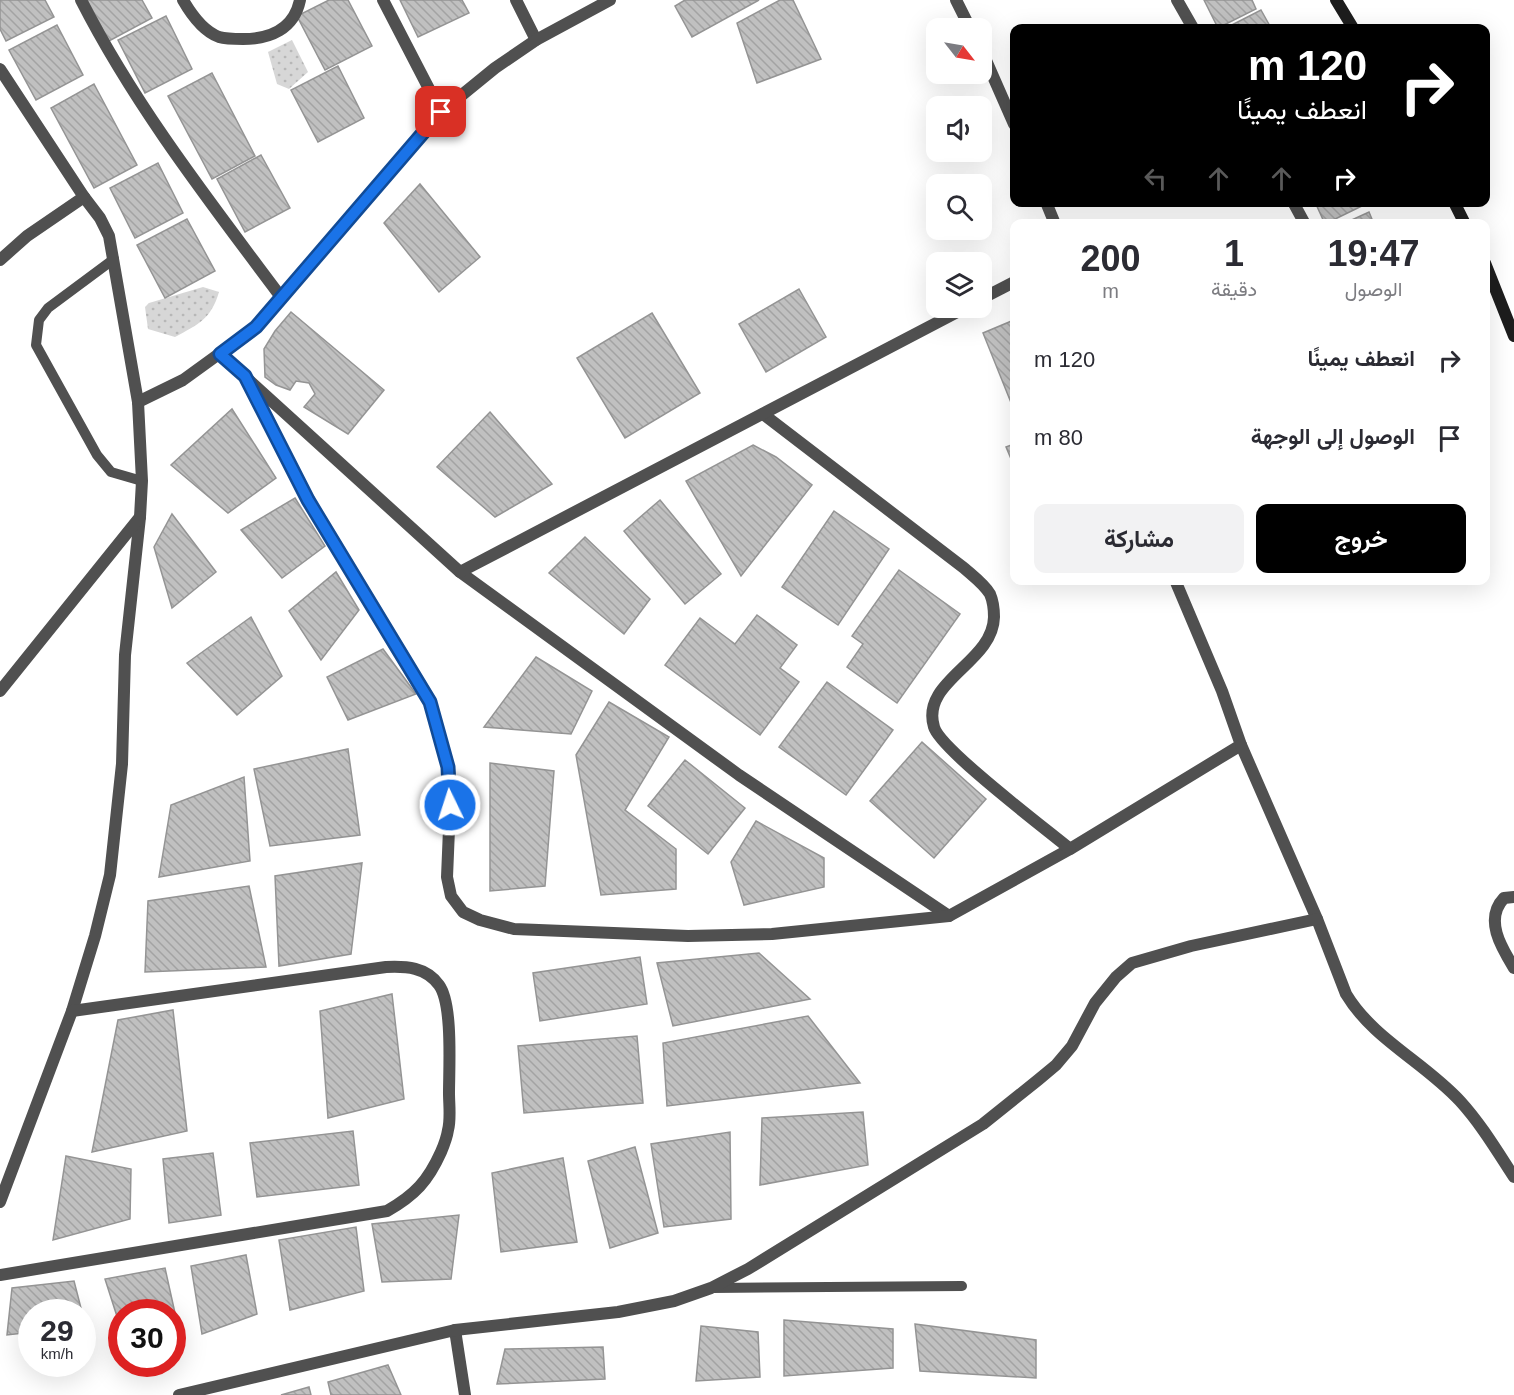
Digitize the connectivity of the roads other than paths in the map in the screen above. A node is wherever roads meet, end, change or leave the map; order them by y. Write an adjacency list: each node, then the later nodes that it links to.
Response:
1 (81, 0): 24 (street)
2 (183, 0): 3 (street)
3 (300, 0)
4 (383, 0): 16 (street)
5 (516, 0): 13 (street)
6 (610, 0): 13 (street)
7 (956, 0): 10 (street)
8 (1177, 0): 11 (street)
9 (1336, 0): 12 (main road)
10 (965, 18)
11 (1191, 24)
12 (1351, 24)
13 (536, 40): 16 (street)
14 (0, 69): 18 (street)
15 (992, 74): 17 (street)
16 (441, 112): 24 (street)
17 (1010, 115)
18 (84, 197): 19 (street); 20 (street)
19 (114, 259): 29 (street); 31 (lane)
20 (0, 260)
21 (1490, 279): 26 (main road)
22 (1010, 284): 23 (street)
23 (992, 293)
24 (281, 297): 27 (street)
25 (946, 318): 30 (street)
26 (1514, 336)
27 (220, 354): 28 (street); 29 (street)
28 (245, 376): 33 (street); 41 (street)
29 (138, 402): 31 (street)
30 (763, 414): 33 (street); 39 (street)
31 (142, 481): 32 (street)
32 (140, 518): 37 (street); 44 (street)
33 (460, 572): 41 (street)
34 (1177, 585): 36 (street)
35 (1181, 585): 36 (street)
36 (1180, 595): 38 (street)
37 (0, 691)
38 (1241, 745): 39 (street); 42 (street)
39 (1070, 849): 41 (street)
40 (1514, 897): 43 (street)
41 (949, 916)
42 (1317, 919): 45 (street); 49 (street)
43 (1514, 968)
44 (72, 1011): 46 (street); 47 (street)
45 (1514, 1177)
46 (0, 1202)
47 (0, 1275)
48 (962, 1286): 49 (lane)
49 (711, 1288): 50 (street)
50 (454, 1330): 51 (street); 52 (street)
51 (179, 1395)
52 (465, 1395)

